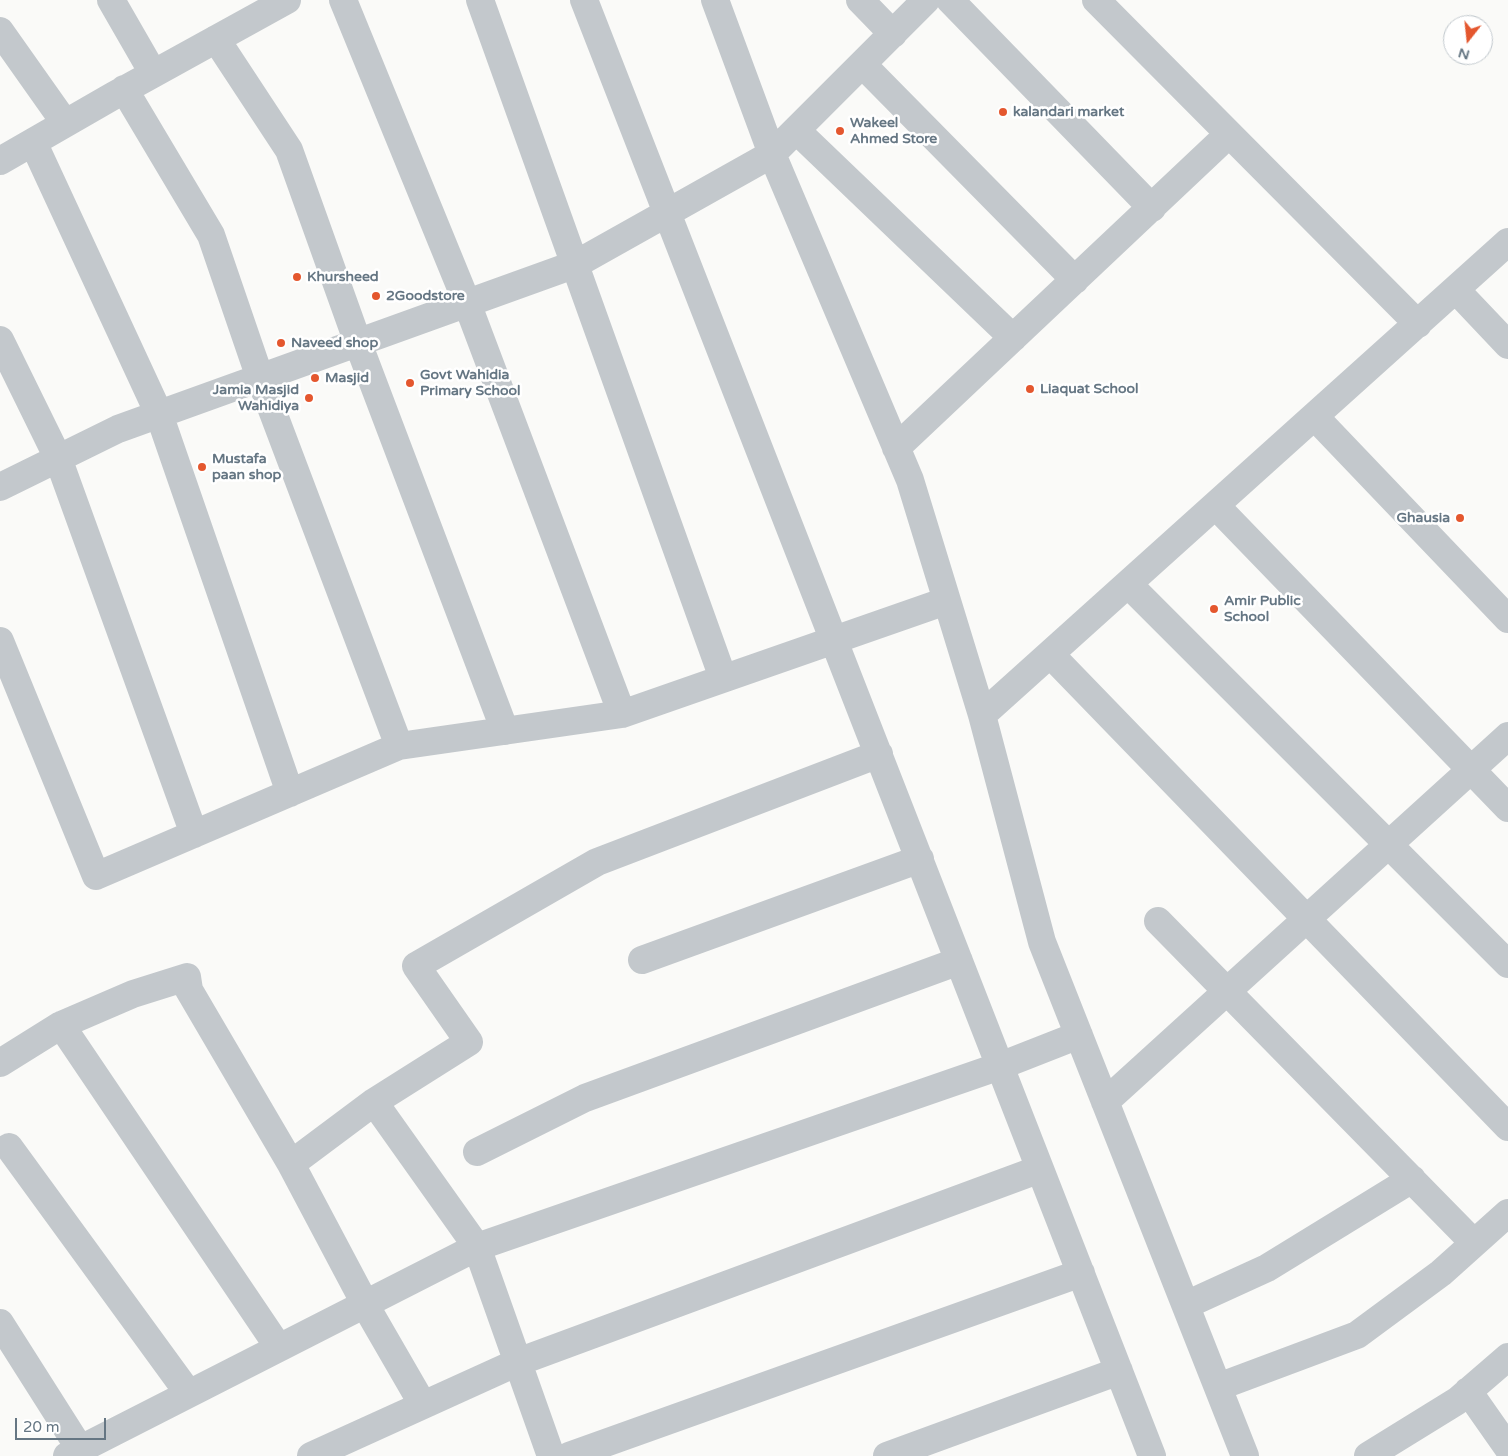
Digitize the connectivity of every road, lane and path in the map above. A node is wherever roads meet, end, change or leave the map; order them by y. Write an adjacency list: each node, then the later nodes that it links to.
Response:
1 (111, 0): 16 (street)
2 (287, 0): 11 (street)
3 (343, 0): 30 (street)
4 (480, 0): 27 (street)
5 (584, 0): 25 (street)
6 (714, 0): 22 (street)
7 (860, 0): 13 (street)
8 (926, 0): 13 (street)
9 (950, 0): 24 (street)
10 (1096, 0): 20 (street)
11 (252, 8): 14 (street)
12 (0, 31): 18 (street)
13 (893, 34): 15 (street)
14 (216, 39): 16 (street); 34 (street)
15 (862, 64): 19 (street); 28 (street)
16 (154, 73): 17 (street)
17 (124, 89): 18 (street); 36 (street)
18 (65, 124): 21 (street)
19 (796, 130): 22 (street); 32 (street)
20 (1229, 134): 24 (street); 31 (street)
21 (33, 142): 23 (street); 37 (street)
22 (772, 154): 25 (street); 39 (street)
23 (0, 162)
24 (1152, 208): 28 (street)
25 (668, 212): 27 (street); 46 (street)
26 (1508, 242): 29 (street)
27 (576, 264): 30 (street); 49 (street)
28 (1075, 280): 32 (street)
29 (1456, 290): 31 (street); 35 (street)
30 (467, 303): 34 (street); 50 (street)
31 (1418, 324): 38 (street)
32 (1012, 338): 39 (street)
33 (0, 340): 40 (street)
34 (358, 342): 36 (street); 52 (street)
35 (1508, 345)
36 (260, 378): 37 (street); 54 (street)
37 (159, 414): 40 (street); 57 (street)
38 (1315, 417): 42 (street); 45 (street)
39 (896, 448): 44 (street)
40 (58, 458): 41 (street); 59 (street)
41 (0, 487)
42 (1216, 506): 43 (street); 56 (street)
43 (1128, 584): 48 (street); 60 (street)
44 (946, 601): 46 (street); 51 (street)
45 (1508, 619)
46 (834, 638): 49 (street); 55 (street)
47 (0, 641): 59 (street)
48 (1050, 654): 51 (street); 62 (street)
49 (723, 678): 50 (street)
50 (622, 714): 52 (street)
51 (982, 715): 69 (street)
52 (505, 731): 54 (street)
53 (1508, 736): 56 (street)
54 (399, 746): 57 (street)
55 (879, 754): 61 (street); 72 (street)
56 (1471, 770): 58 (street); 60 (street)
57 (290, 793): 59 (street)
58 (1508, 808)
59 (194, 834)
60 (1389, 845): 62 (street); 66 (street)
61 (920, 859): 64 (street); 65 (street)
62 (1307, 919): 67 (street); 74 (street)
63 (1158, 922): 67 (street)
64 (642, 960)
65 (960, 961): 71 (street); 76 (street)
66 (1508, 964)
67 (1228, 991): 73 (street); 79 (street)
68 (61, 1024): 70 (street); 77 (street); 87 (street)
69 (1079, 1035): 71 (street); 73 (street)
70 (0, 1063)
71 (1000, 1066): 78 (street); 82 (street)
72 (374, 1102): 77 (street); 82 (street)
73 (1105, 1102): 85 (street)
74 (1508, 1127)
75 (8, 1147): 93 (street)
76 (477, 1152)
77 (291, 1164): 84 (street)
78 (1040, 1169): 83 (street); 89 (street)
79 (1412, 1179): 81 (street); 85 (street)
80 (1508, 1213): 81 (street)
81 (1474, 1243): 91 (street)
82 (477, 1247): 84 (street); 89 (street)
83 (1081, 1273): 90 (street); 99 (street)
84 (366, 1304): 87 (street); 94 (street)
85 (1186, 1305): 91 (street)
86 (0, 1323): 96 (street)
87 (280, 1348): 93 (street)
88 (1508, 1357): 92 (street)
89 (518, 1362): 94 (street); 98 (street)
90 (1119, 1371): 100 (street); 101 (street)
91 (1218, 1387): 102 (street)
92 (1468, 1391): 95 (street); 103 (street)
93 (188, 1394): 96 (street)
94 (423, 1405): 97 (street)
95 (1508, 1448)
96 (74, 1452)
97 (311, 1456)
98 (551, 1456)
99 (569, 1456)
100 (887, 1456)
101 (1152, 1456)
102 (1245, 1456)
103 (1368, 1456)

